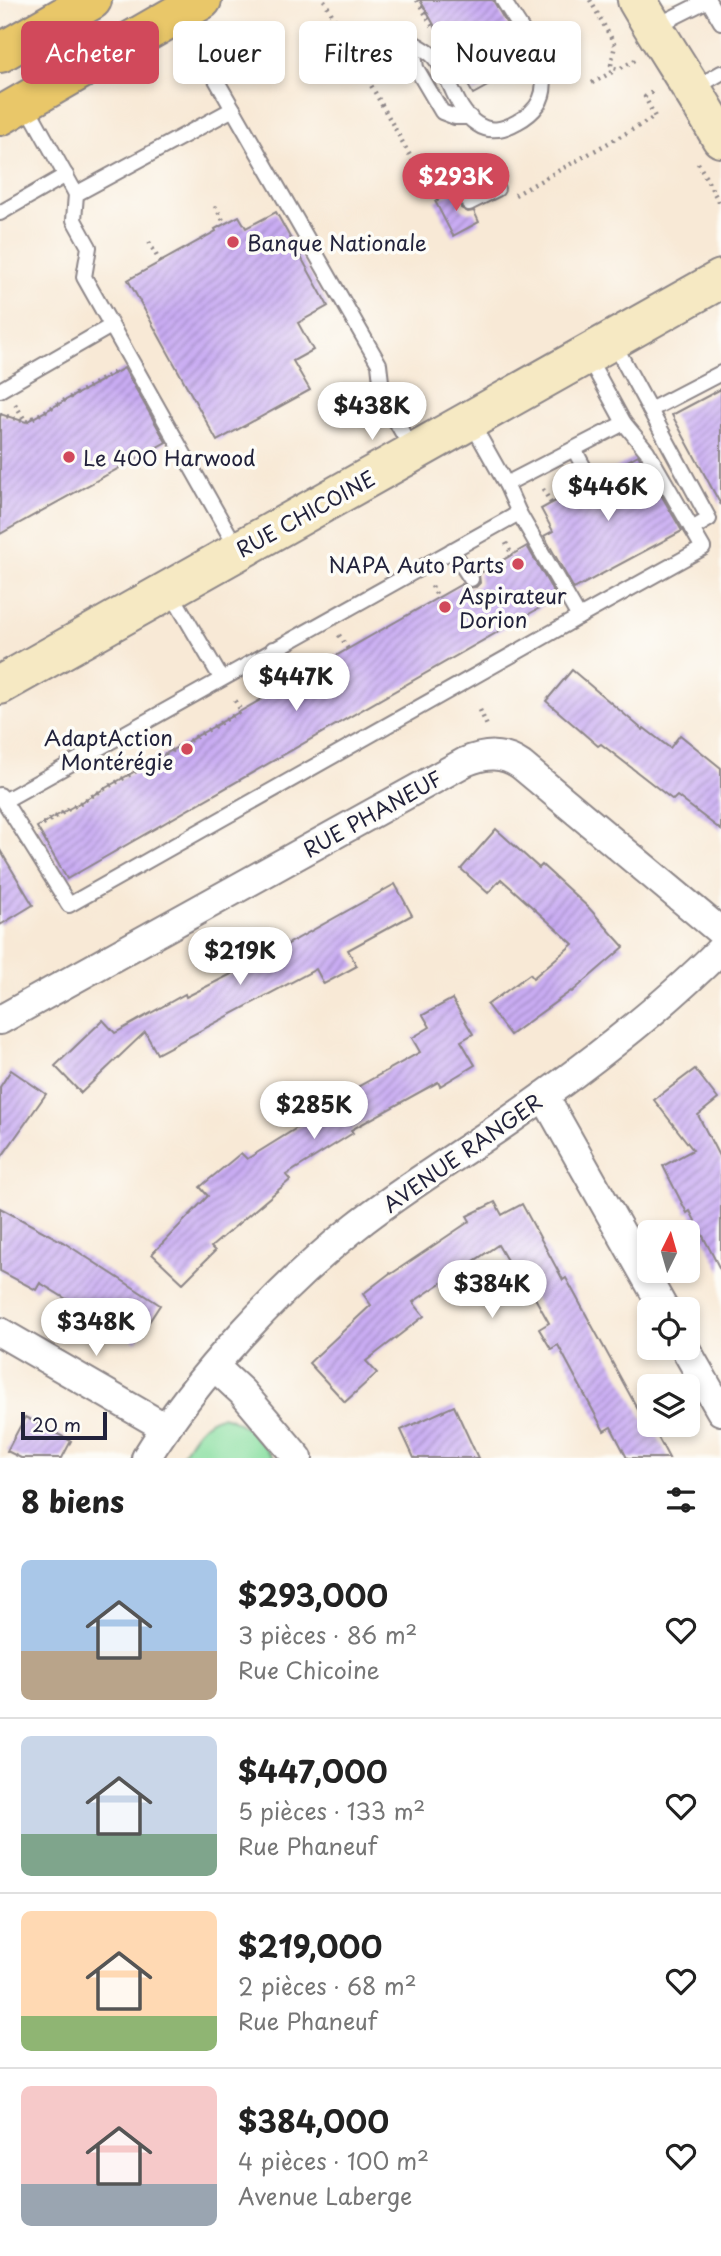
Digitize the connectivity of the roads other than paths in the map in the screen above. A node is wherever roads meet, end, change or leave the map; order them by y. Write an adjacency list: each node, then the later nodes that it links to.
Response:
1 (92, 0): 8 (highway)
2 (503, 0): 13 (lane)
3 (708, 0): 5 (lane); 6 (lane)
4 (190, 7): 11 (highway); 12 (lane)
5 (721, 22)
6 (645, 28): 10 (street)
7 (417, 45): 13 (lane)
8 (0, 53)
9 (417, 70): 13 (lane)
10 (692, 83): 14 (street)
11 (13, 109): 15 (lane)
12 (233, 109): 17 (lane); 29 (lane)
13 (470, 117)
14 (721, 138)
15 (66, 176): 17 (lane); 19 (lane)
16 (496, 189): 18 (lane)
17 (76, 194): 21 (lane)
18 (469, 203)
19 (0, 213)
20 (721, 279): 22 (street, RUE CHICOINE)
21 (111, 326): 24 (lane); 34 (lane)
22 (599, 348): 25 (lane); 26 (street, RUE CHICOINE); 27 (lane)
23 (721, 373): 25 (lane)
24 (0, 390)
25 (650, 410): 33 (lane)
26 (470, 420): 29 (street, RUE CHICOINE); 31 (lane)
27 (624, 423): 28 (lane); 33 (lane)
28 (574, 449): 30 (lane); 31 (lane)
29 (414, 452): 34 (street, RUE CHICOINE)
30 (591, 481)
31 (506, 484): 32 (lane)
32 (519, 513): 35 (lane); 38 (lane)
33 (692, 528): 38 (lane)
34 (238, 550): 37 (street, RUE CHICOINE)
35 (453, 550): 36 (lane); 39 (lane)
36 (471, 579)
37 (169, 590): 40 (lane); 42 (street, RUE CHICOINE)
38 (579, 617): 43 (lane)
39 (273, 649): 40 (lane); 41 (lane)
40 (221, 678): 43 (lane)
41 (290, 682)
42 (0, 685)
43 (2, 798)
44 (721, 932): 46 (street, RUE PHANEUF)
45 (721, 949): 47 (street, AVENUE RANGER)
46 (0, 1020)
47 (544, 1096): 48 (street); 51 (street, AVENUE RANGER)
48 (657, 1297)
49 (0, 1332): 53 (street)
50 (692, 1360): 52 (street)
51 (215, 1367): 53 (street, AVENUE RANGER); 55 (street)
52 (721, 1411)
53 (166, 1428): 54 (street, AVENUE RANGER)
54 (146, 1458)
55 (298, 1458)

